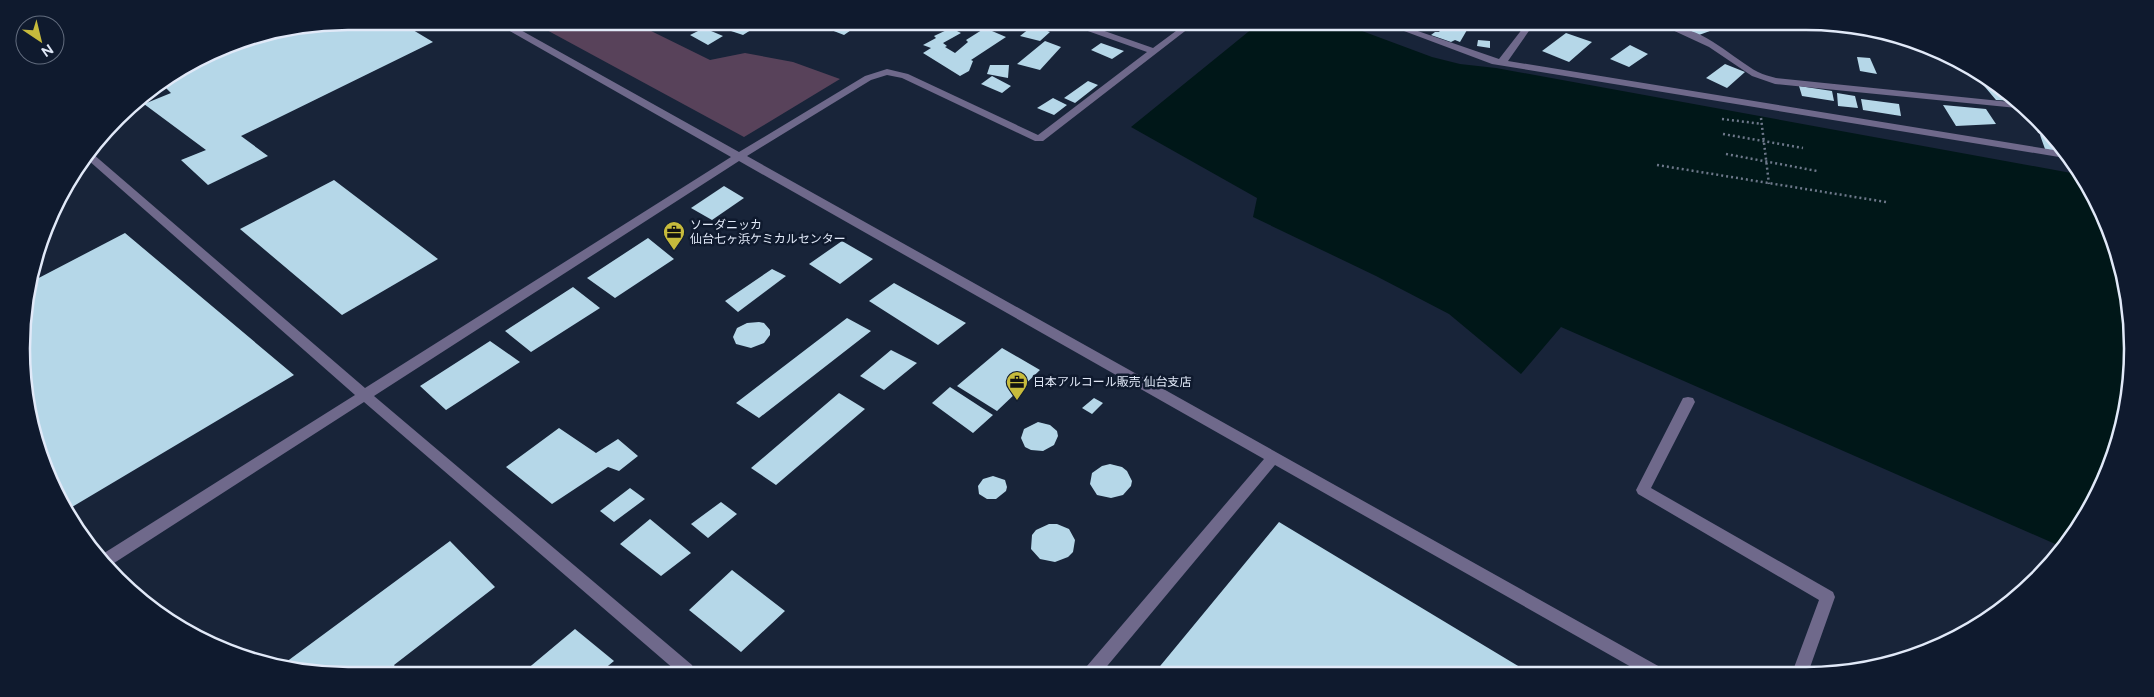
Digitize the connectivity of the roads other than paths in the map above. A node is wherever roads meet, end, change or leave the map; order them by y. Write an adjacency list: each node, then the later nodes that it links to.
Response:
1 (515, 30): 11 (street)
2 (1094, 30): 7 (street)
3 (1182, 30): 7 (street)
4 (1406, 30): 8 (street)
5 (1526, 30): 8 (street)
6 (1678, 30): 9 (street)
7 (1154, 51): 11 (street)
8 (1502, 62): 10 (street)
9 (2012, 106)
10 (2057, 154)
11 (740, 156): 13 (street); 15 (street)
12 (93, 159): 13 (street)
13 (364, 395): 16 (street); 17 (street)
14 (1688, 402): 20 (street)
15 (1274, 457): 18 (street); 19 (street)
16 (109, 558)
17 (682, 667)
18 (1096, 667)
19 (1645, 667)
20 (1802, 667)

